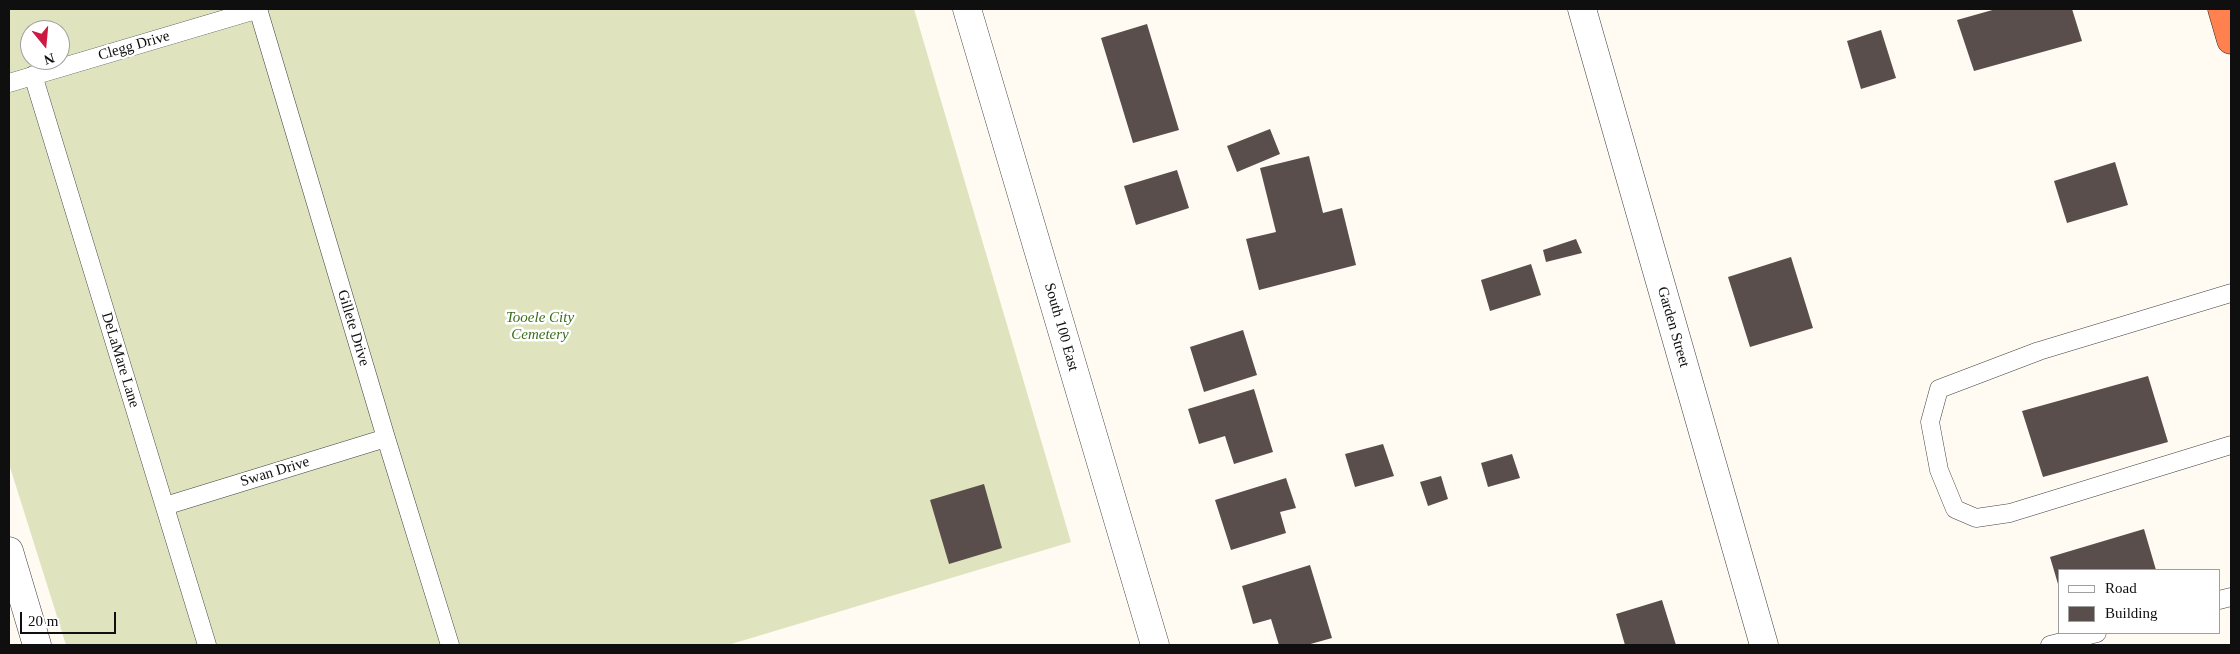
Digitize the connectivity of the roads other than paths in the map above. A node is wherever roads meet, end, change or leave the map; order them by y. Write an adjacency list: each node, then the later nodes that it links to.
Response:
1 (259, 9): 6 (lane, Clegg Drive); 9 (lane, Gillete Drive)
2 (967, 9): 17 (street, South 100 East)
3 (1582, 9): 18 (street, Garden Street)
4 (2222, 9): 5 (highway)
5 (2231, 40)
6 (34, 75): 7 (lane, Clegg Drive); 11 (lane, DeLaMare Lane)
7 (9, 82)
8 (2231, 293): 10 (lane)
9 (386, 438): 11 (lane, Swan Drive); 16 (lane, Gillete Drive)
10 (2231, 445)
11 (165, 506): 15 (lane, DeLaMare Lane)
12 (9, 553): 14 (street)
13 (2093, 634): 19 (lane)
14 (37, 645)
15 (207, 645)
16 (450, 645)
17 (1155, 645)
18 (1764, 645)
19 (2050, 645)

